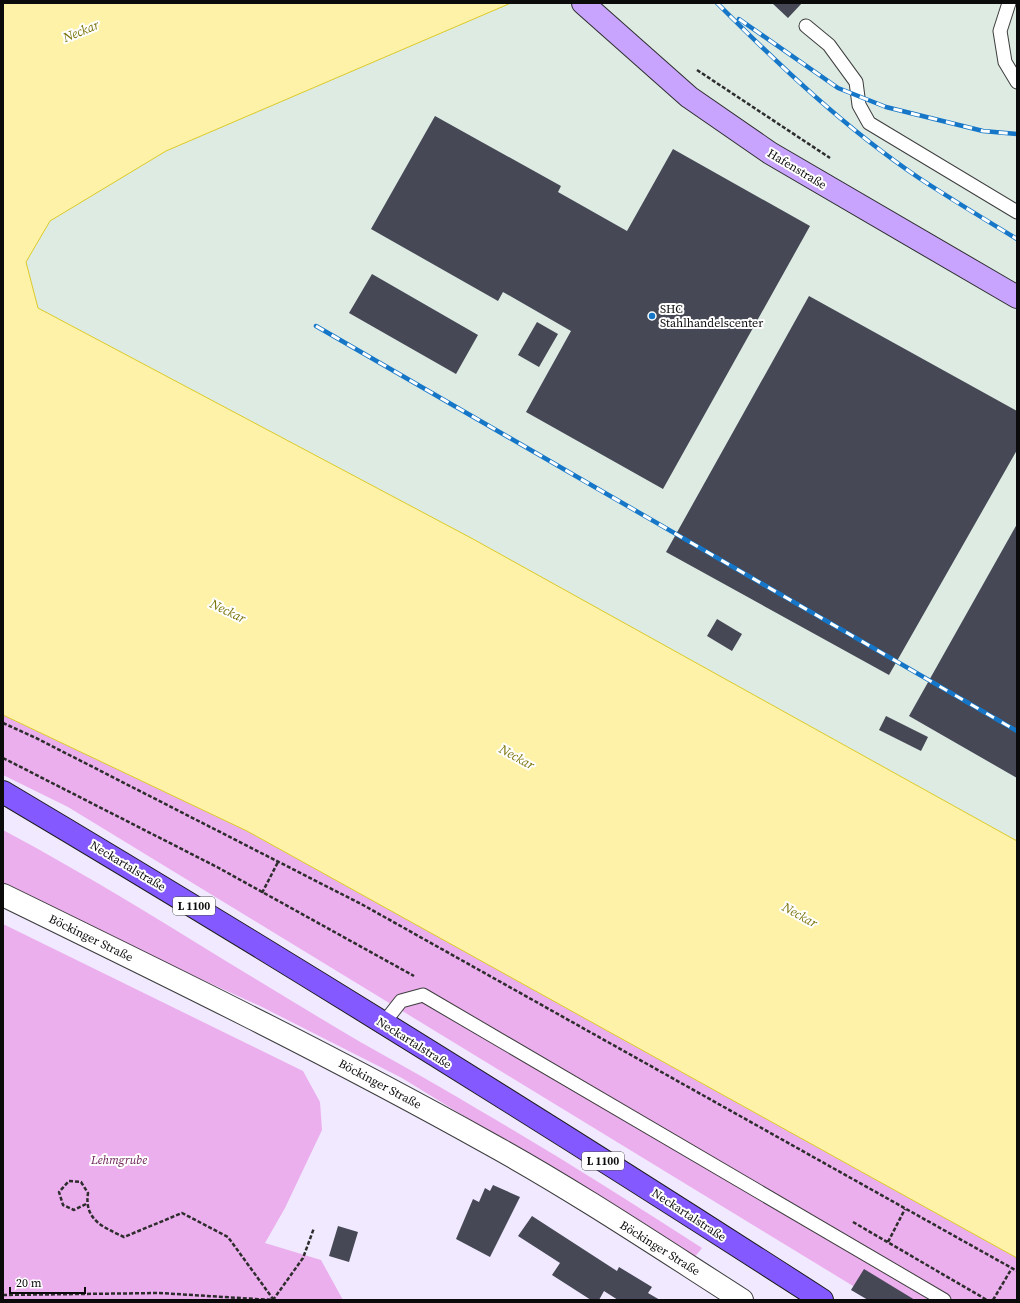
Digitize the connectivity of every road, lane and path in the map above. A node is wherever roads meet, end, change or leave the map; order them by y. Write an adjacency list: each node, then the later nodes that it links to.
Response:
1 (1008, 3): 5 (lane)
2 (589, 8): 8 (main road, Hafenstraße)
3 (806, 26): 7 (lane)
4 (693, 67): 6 (path)
5 (1017, 82)
6 (833, 160)
7 (1017, 212)
8 (1017, 296)
9 (3, 723): 11 (path)
10 (3, 792): 14 (main road, Neckartalstraße / L 1100)
11 (278, 862): 12 (path); 16 (path)
12 (262, 893)
13 (3, 895): 23 (street, Böckinger Straße)
14 (383, 1024): 24 (main road, Neckartalstraße / L 1100); 25 (lane)
15 (86, 1204): 15 (path); 22 (path)
16 (905, 1209): 18 (path); 19 (path)
17 (314, 1228): 22 (path)
18 (888, 1242)
19 (1012, 1268): 20 (path); 26 (path)
20 (1017, 1271)
21 (3, 1295): 22 (path)
22 (273, 1300)
23 (742, 1300)
24 (822, 1300)
25 (944, 1300)
26 (993, 1300)

